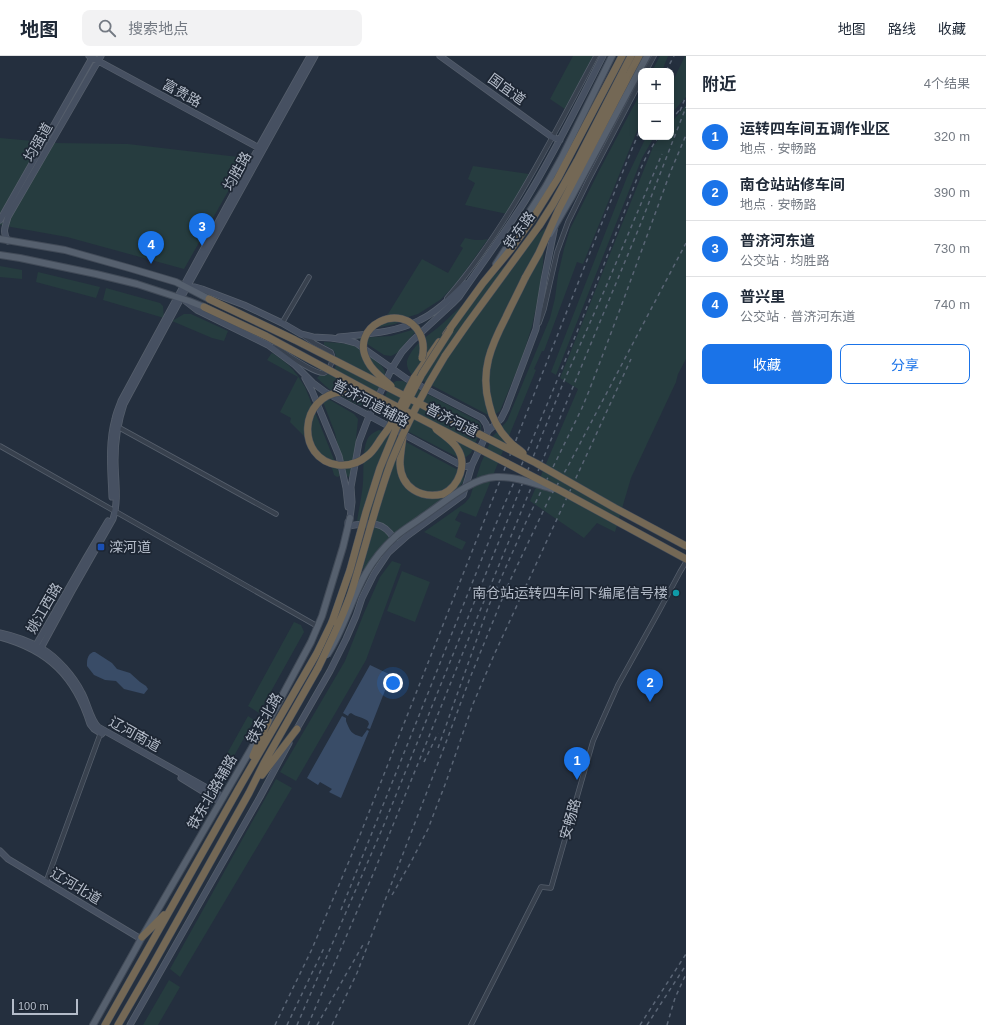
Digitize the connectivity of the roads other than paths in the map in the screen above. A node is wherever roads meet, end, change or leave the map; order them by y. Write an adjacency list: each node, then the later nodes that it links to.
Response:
1 (310, 56): 18 (street, 均胜路)
2 (315, 56): 18 (street, 均胜路)
3 (440, 56): 16 (street, 国宜道)
4 (596, 56): 16 (street, 铁东路)
5 (603, 56): 17 (street, 铁东路)
6 (612, 56): 28 (main road)
7 (622, 56): 28 (highway, 铁东路)
8 (631, 56): 46 (highway, 铁东路, bridge)
9 (639, 56): 19 (highway)
10 (647, 56): 21 (main road, 铁东路)
11 (654, 56): 14 (street)
12 (92, 57): 13 (street, 富贵路); 20 (street, 均强道)
13 (99, 58): 18 (street, 富贵路); 23 (street, 均强道)
14 (648, 68)
15 (638, 86): 35 (street)
16 (552, 137): 17 (street, 国宜道); 33 (street, 铁东路)
17 (560, 140): 26 (street, 铁东路)
18 (260, 149): 29 (street, 均胜路)
19 (559, 209): 21 (street, 铁东路); 24 (highway)
20 (0, 220)
21 (555, 226): 24 (main road, 铁东路); 35 (street, 铁东路)
22 (0, 239): 23 (main road)
23 (8, 241): 29 (main road)
24 (539, 253): 54 (highway, bridge)
25 (0, 255): 30 (main road)
26 (474, 275): 33 (street, 铁东路); 40 (street, 铁东路)
27 (309, 277): 34 (street)
28 (483, 283): 36 (highway, 铁东路)
29 (185, 286): 30 (street, 均胜路); 31 (main road); 34 (street, 普济河道辅路)
30 (179, 298): 32 (main road); 39 (street, 普济河道辅路); 50 (street, 姚江西路); 58 (street, 姚江西路)
31 (209, 299): 43 (highway, 普济河道, bridge)
32 (204, 307): 44 (highway, 普济河道, bridge)
33 (439, 307): 38 (street, 铁东路)
34 (282, 323): 37 (street, 普济河道辅路)
35 (536, 329): 51 (street, 铁东路)
36 (450, 330): 42 (highway, bridge); 45 (highway, 铁东路, bridge)
37 (301, 334): 38 (street, 普济河道辅路); 39 (street, 普济河道辅路)
38 (331, 338): 40 (street, 普济河道辅路)
39 (268, 345): 41 (street, 普济河道辅路)
40 (392, 368): 47 (street, 铁东路); 51 (street, 普济河道辅路)
41 (300, 370): 47 (street, 普济河道辅路); 61 (street)
42 (414, 378): 43 (highway, bridge); 49 (highway, bridge)
43 (399, 393): 54 (highway, 普济河道, bridge)
44 (390, 403): 48 (highway, 普济河道, bridge); 49 (highway, bridge)
45 (406, 407): 56 (highway, 铁东北路, bridge)
46 (414, 411): 52 (highway, 铁东北路, bridge)
47 (369, 416): 55 (street, 普济河道辅路); 60 (street)
48 (423, 420): 52 (highway, bridge); 57 (highway, 普济河道, bridge)
49 (392, 422): 56 (highway, bridge)
50 (118, 428): 58 (street, 姚江西路); 59 (street)
51 (488, 431): 55 (street)
52 (403, 436): 69 (highway, 铁东北路, bridge)
53 (0, 446): 58 (street)
54 (536, 463): 62 (highway, 普济河道, bridge)
55 (472, 464): 63 (street)
56 (380, 468): 73 (highway, 铁东北路, bridge)
57 (561, 491): 64 (highway, 普济河道, bridge); 69 (main road, bridge)
58 (114, 511): 65 (street); 68 (street, 姚江西路)
59 (276, 514)
60 (350, 518): 61 (main road, 铁东北路辅路)
61 (348, 526): 63 (street); 65 (main road, 铁东北路辅路)
62 (686, 546)
63 (392, 550): 71 (street)
64 (686, 561): 85 (street, 安畅路)
65 (317, 626): 70 (main road, 铁东北路辅路)
66 (0, 633): 68 (street, 辽河南道)
67 (0, 637): 68 (street, 辽河南道)
68 (38, 648): 72 (street, 辽河南道)
69 (318, 668): 74 (highway, 铁东北路)
70 (268, 722): 73 (highway); 75 (main road, 铁东北路辅路)
71 (297, 729): 74 (highway); 84 (street)
72 (101, 731): 75 (street, 辽河南道); 78 (street)
73 (239, 788): 79 (highway, 铁东北路)
74 (249, 793): 83 (highway, 铁东北路)
75 (222, 799): 80 (main road, 铁东北路辅路)
76 (0, 852): 78 (street, 辽河北道)
77 (0, 856): 80 (street, 辽河北道)
78 (46, 882): 80 (street, 辽河北道)
79 (170, 910): 80 (highway); 82 (highway, 铁东北路)
80 (141, 939): 81 (main road, 铁东北路辅路)
81 (93, 1025)
82 (105, 1025)
83 (118, 1025)
84 (130, 1025)
85 (472, 1025)

